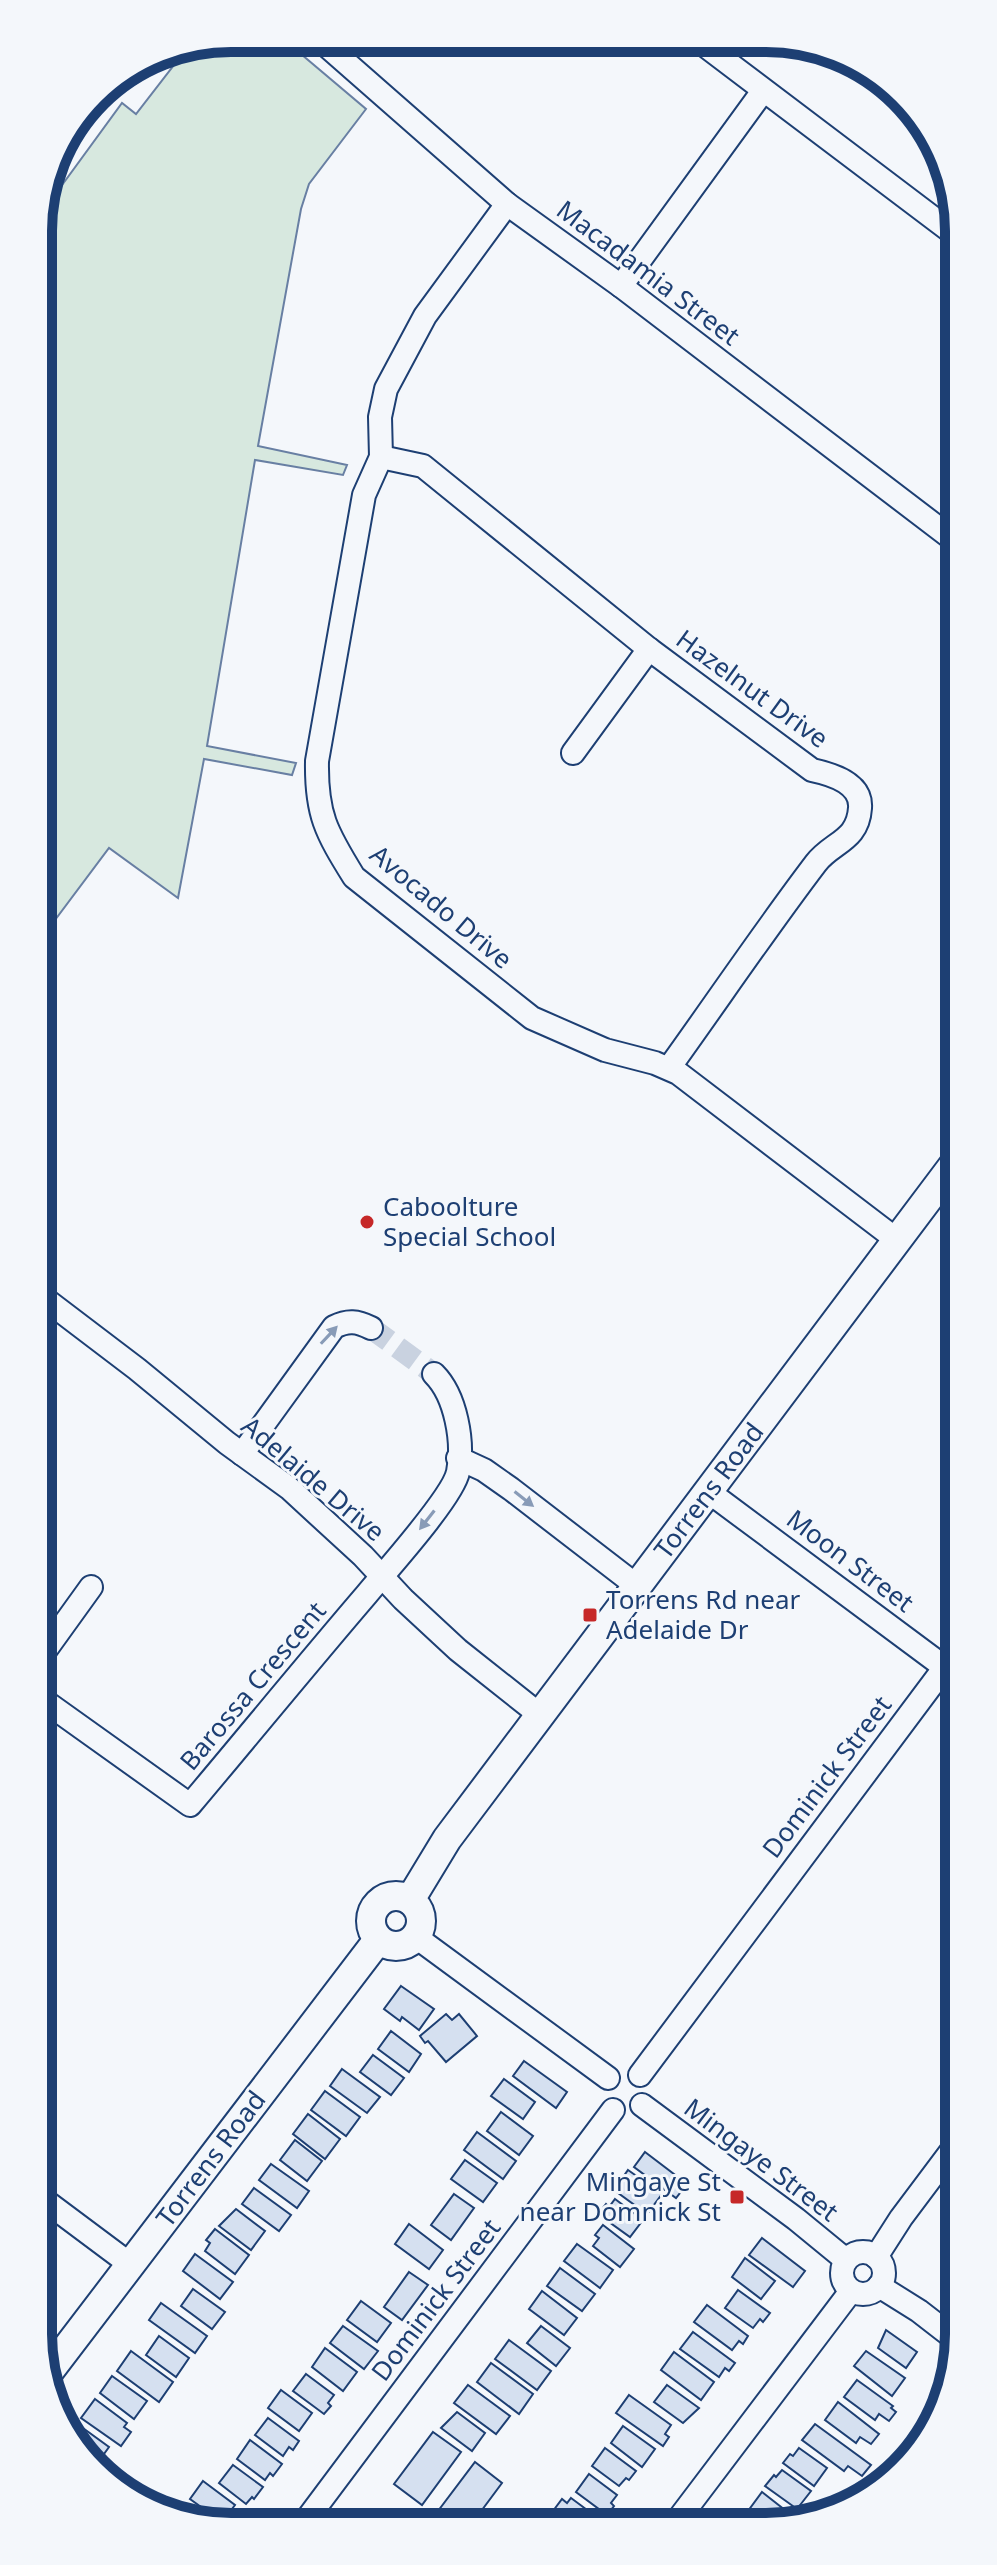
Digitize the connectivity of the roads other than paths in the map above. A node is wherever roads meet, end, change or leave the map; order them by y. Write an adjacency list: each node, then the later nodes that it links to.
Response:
1 (334, 52): 4 (street, Macadamia Street)
2 (713, 52): 3 (street)
3 (763, 91): 5 (street); 6 (street)
4 (507, 204): 6 (street, Macadamia Street); 7 (street, Avocado Drive)
5 (945, 227)
6 (621, 286): 8 (street, Macadamia Street)
7 (381, 457): 9 (street, Hazelnut Drive); 11 (street, Avocado Drive)
8 (945, 533)
9 (649, 649): 10 (street); 11 (street, Hazelnut Drive)
10 (573, 753)
11 (669, 1068): 13 (street, Avocado Drive)
12 (945, 1176): 13 (main road, Torrens Road)
13 (897, 1240): 19 (main road, Torrens Road)
14 (52, 1304): 17 (street, Adelaide Drive)
15 (371, 1328): 17 (street, one-way to 15)
16 (434, 1374): 18 (street)
17 (242, 1454): 20 (street, Adelaide Drive)
18 (458, 1458): 20 (street, one-way to 20); 21 (street, one-way to 21)
19 (709, 1492): 21 (main road, Torrens Road); 24 (street, Moon Street)
20 (383, 1576): 26 (street, Barossa Crescent); 27 (street, Adelaide Drive)
21 (637, 1586): 27 (main road, Torrens Road)
22 (91, 1587): 23 (street)
23 (52, 1641)
24 (945, 1667)
25 (945, 1679): 31 (street, Dominick Street)
26 (52, 1706)
27 (540, 1715): 28 (main road, Torrens Road)
28 (410, 1900): 29 (main road); 30 (main road)
29 (416, 1937): 30 (main road); 32 (street)
30 (378, 1940): 39 (main road, Torrens Road)
31 (640, 2075): 32 (street); 33 (street)
32 (608, 2078): 34 (street)
33 (642, 2105): 34 (street); 38 (street, Mingaye Street)
34 (613, 2110): 44 (street, Dominick Street)
35 (945, 2159): 37 (street)
36 (52, 2206): 39 (street)
37 (876, 2257): 38 (street); 40 (street)
38 (846, 2260): 41 (street)
39 (131, 2265): 43 (main road, Torrens Road)
40 (879, 2286): 41 (street); 42 (street)
41 (851, 2291): 45 (street)
42 (945, 2331)
43 (55, 2364)
44 (311, 2513)
45 (683, 2513)

